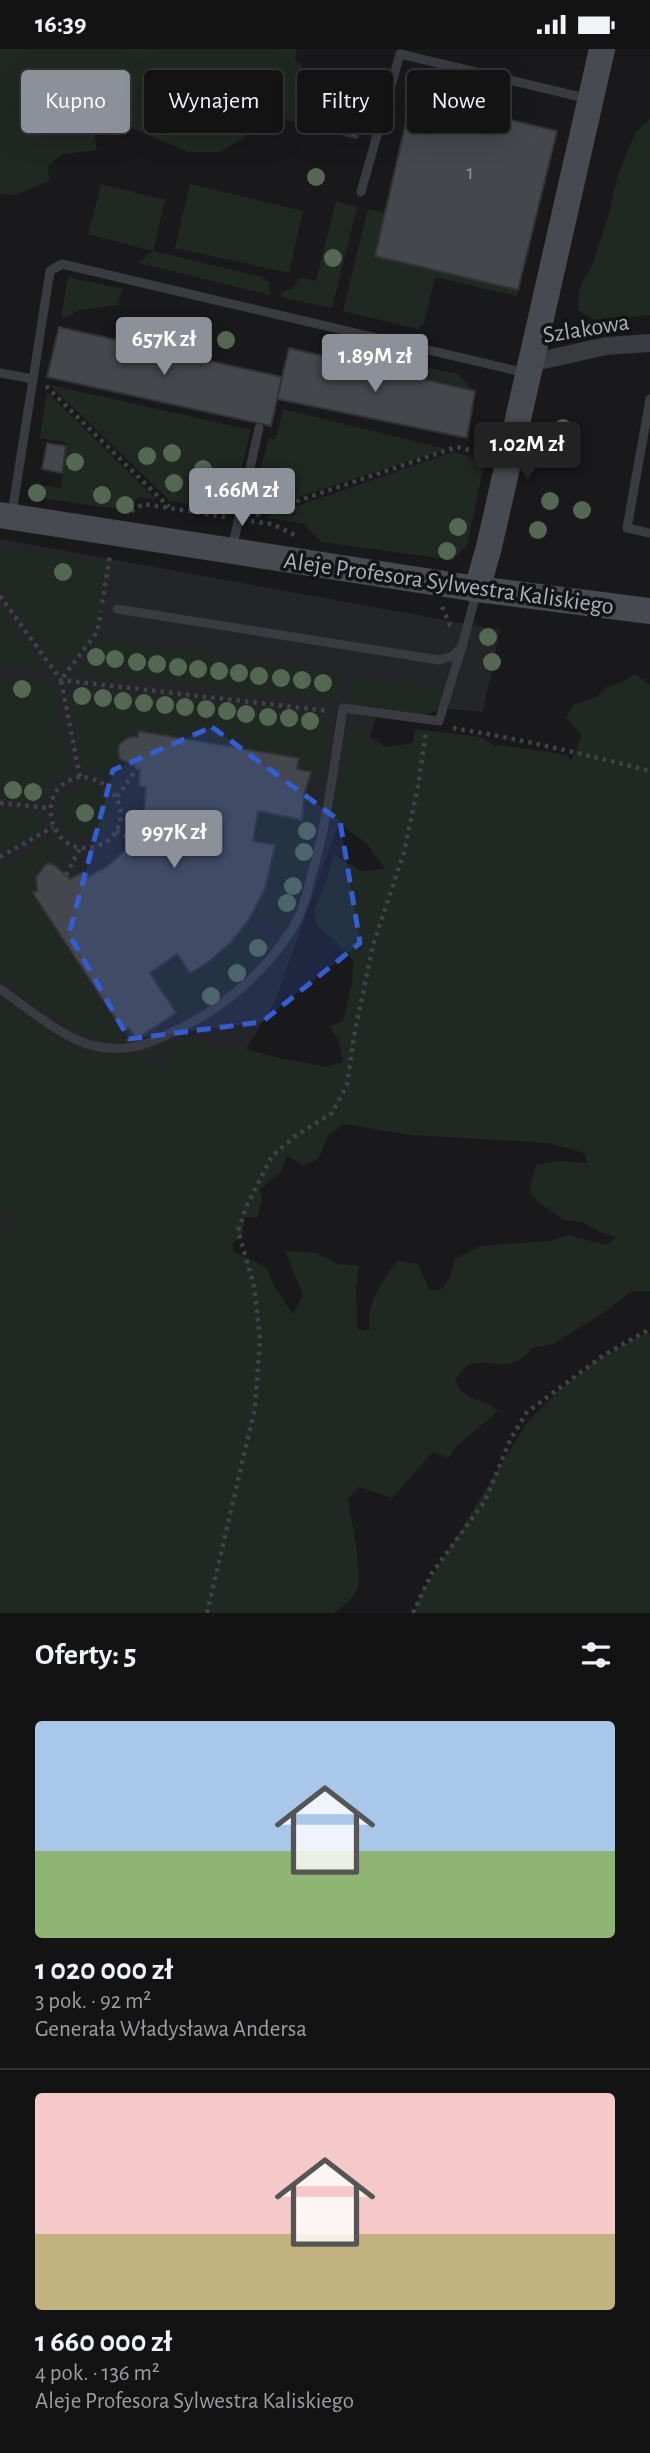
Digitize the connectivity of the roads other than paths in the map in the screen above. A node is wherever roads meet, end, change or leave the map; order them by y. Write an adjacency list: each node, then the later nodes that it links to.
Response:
1 (602, 49): 2 (street)
2 (590, 99): 3 (lane); 5 (street)
3 (361, 192)
4 (650, 343): 5 (street, Szlakowa)
5 (529, 368): 7 (lane); 13 (street)
6 (0, 373): 7 (lane)
7 (33, 379): 10 (lane)
8 (650, 399): 11 (lane)
9 (259, 428): 12 (lane)
10 (6, 516): 12 (street, Aleje Profesora Sylwestra Kaliskiego)
11 (650, 533)
12 (232, 551): 13 (street, Aleje Profesora Sylwestra Kaliskiego)
13 (477, 589): 15 (street, Aleje Profesora Sylwestra Kaliskiego); 16 (lane)
14 (117, 609): 16 (lane)
15 (650, 611)
16 (462, 647): 17 (lane)
17 (0, 989)

